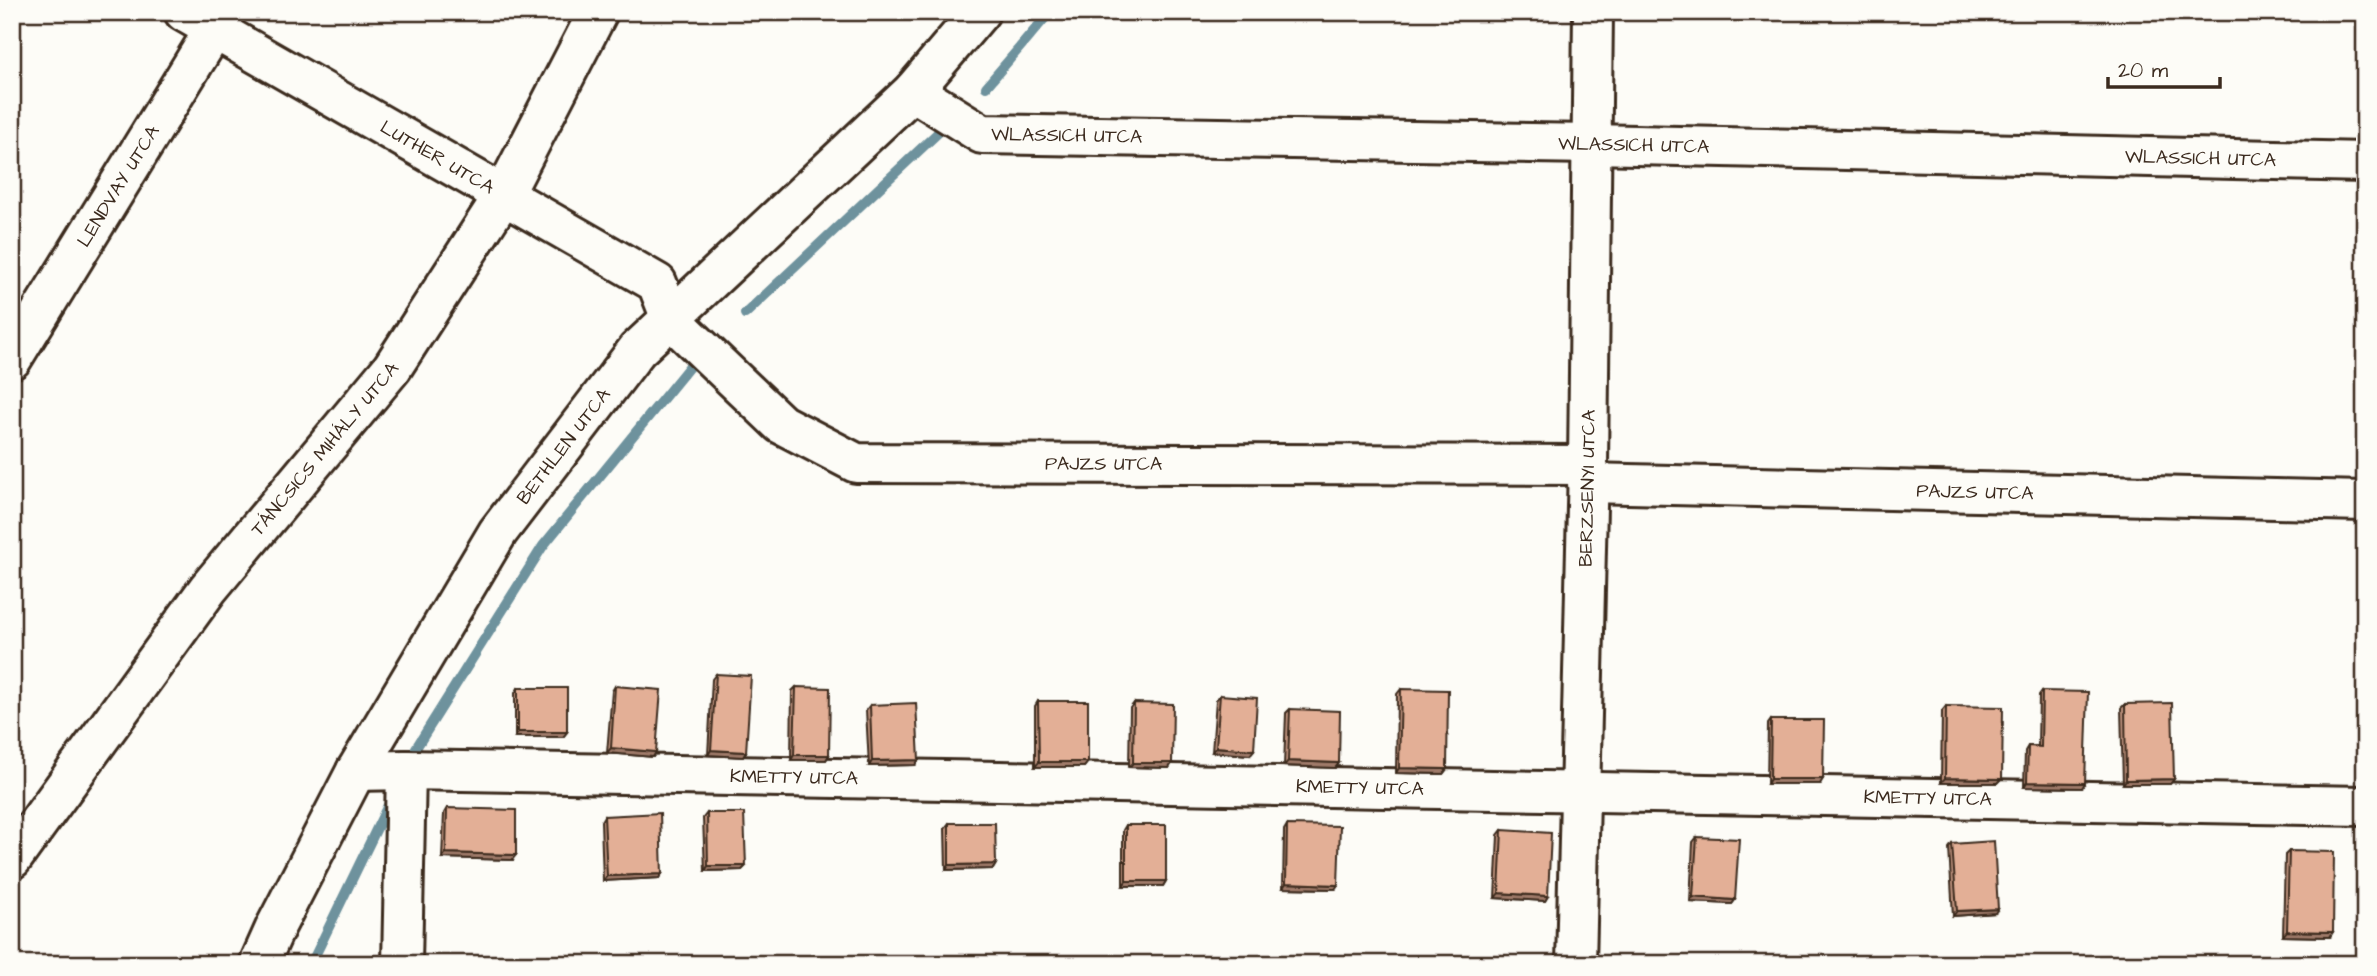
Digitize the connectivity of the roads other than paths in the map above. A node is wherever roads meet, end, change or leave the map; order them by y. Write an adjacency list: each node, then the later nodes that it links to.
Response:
1 (598, 12): 8 (street, TÁNCSICS MIHÁLY UTCA)
2 (980, 12): 5 (street, BETHLEN UTCA)
3 (1594, 12): 6 (street, BERZSENYI UTCA)
4 (208, 18): 8 (street, LUTHER UTCA); 10 (street, LENDVAY UTCA)
5 (913, 91): 6 (street, WLASSICH UTCA); 9 (street, BETHLEN UTCA)
6 (1592, 144): 7 (street, WLASSICH UTCA); 11 (street, BERZSENYI UTCA)
7 (2365, 162)
8 (503, 196): 9 (street, LUTHER UTCA); 17 (street, TÁNCSICS MIHÁLY UTCA)
9 (671, 319): 11 (street, PAJZS UTCA); 14 (street, BETHLEN UTCA)
10 (12, 359)
11 (1588, 474): 12 (street, PAJZS UTCA); 15 (street, BERZSENYI UTCA)
12 (2365, 501)
13 (406, 770): 14 (street, KMETTY UTCA); 15 (street, KMETTY UTCA); 19 (street)
14 (356, 771): 18 (street, BETHLEN UTCA)
15 (1580, 791): 16 (street, KMETTY UTCA); 20 (street, BERZSENYI UTCA)
16 (2365, 806)
17 (12, 859)
18 (259, 964)
19 (402, 964)
20 (1576, 964)

